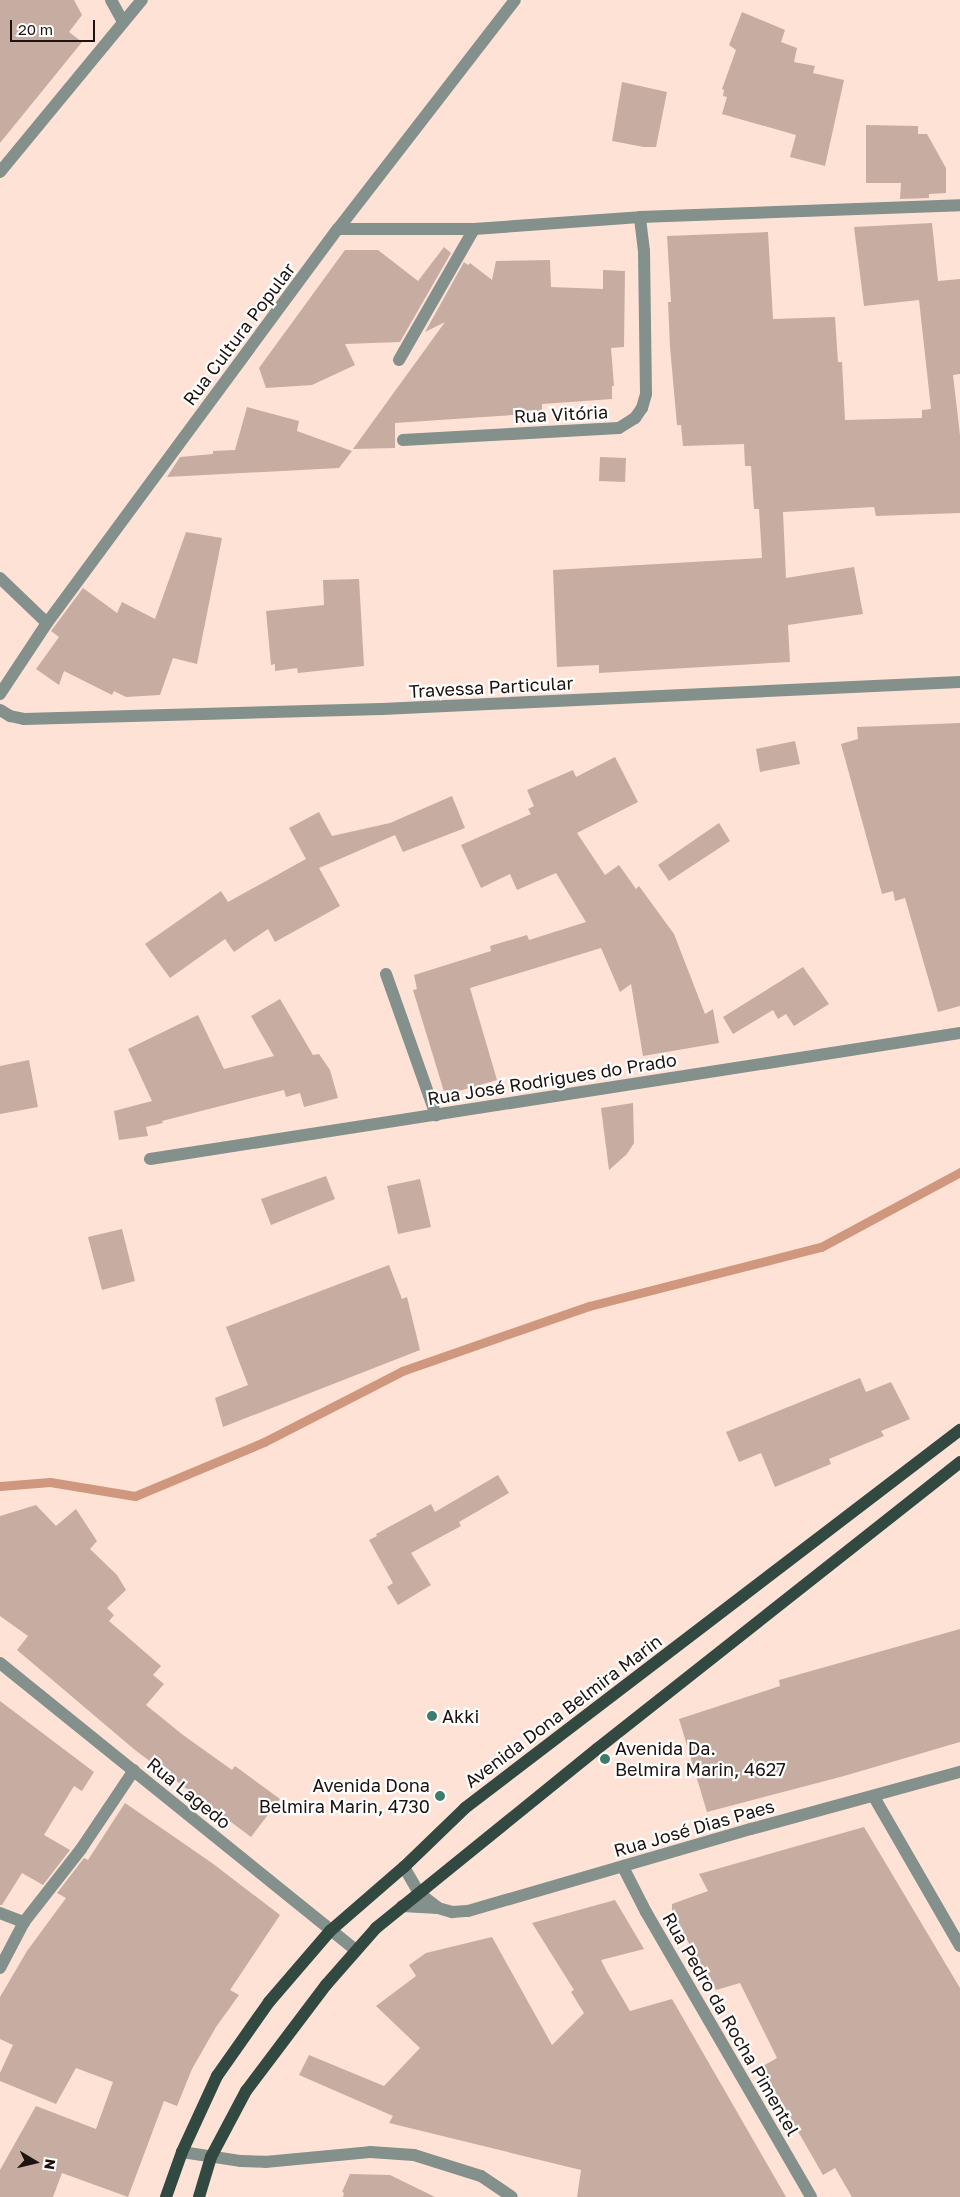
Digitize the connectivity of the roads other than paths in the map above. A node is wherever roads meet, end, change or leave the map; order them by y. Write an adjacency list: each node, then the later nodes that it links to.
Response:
1 (111, 0): 4 (street)
2 (142, 0): 4 (street)
3 (515, 0): 9 (street, Rua Cultura Popular)
4 (123, 22): 5 (street)
5 (0, 172)
6 (960, 205): 7 (street)
7 (640, 217): 8 (street); 11 (street, Rua Vitória)
8 (474, 228): 9 (street); 10 (street)
9 (338, 229): 13 (street, Rua Cultura Popular)
10 (399, 360)
11 (403, 440)
12 (0, 578): 13 (street)
13 (47, 623): 15 (street, Rua Cultura Popular)
14 (960, 682): 16 (street, Travessa Particular)
15 (0, 694)
16 (0, 710)
17 (386, 974): 19 (street)
18 (960, 1033): 19 (street, Rua José Rodrigues do Prado)
19 (436, 1115): 20 (street, Rua José Rodrigues do Prado)
20 (150, 1159)
21 (960, 1430): 27 (main road, Avenida Dona Belmira Marin)
22 (960, 1462): 29 (main road)
23 (0, 1662): 24 (street, Rua Lagedo)
24 (134, 1770): 33 (street); 34 (street, Rua Lagedo)
25 (960, 1772): 26 (street, Rua José Dias Paes)
26 (874, 1797): 28 (street, Rua José Dias Paes); 35 (street)
27 (404, 1867): 29 (street); 34 (main road, Avenida Dona Belmira Marin)
28 (623, 1867): 31 (street, Rua José Dias Paes); 43 (street, Rua Pedro da Rocha Pimentel)
29 (419, 1892): 30 (main road); 31 (street)
30 (402, 1906): 31 (street, Rua José Dias Paes); 36 (main road)
31 (438, 1908)
32 (0, 1913): 33 (street)
33 (24, 1922): 37 (street)
34 (330, 1931): 36 (street, Rua Lagedo); 38 (main road, Avenida Dona Belmira Marin)
35 (960, 1946)
36 (356, 1950): 39 (main road)
37 (0, 1968)
38 (182, 2152): 39 (street); 40 (main road, Avenida Dona Belmira Marin)
39 (211, 2157): 41 (main road); 42 (street)
40 (166, 2197)
41 (199, 2197)
42 (512, 2197)
43 (811, 2197)

